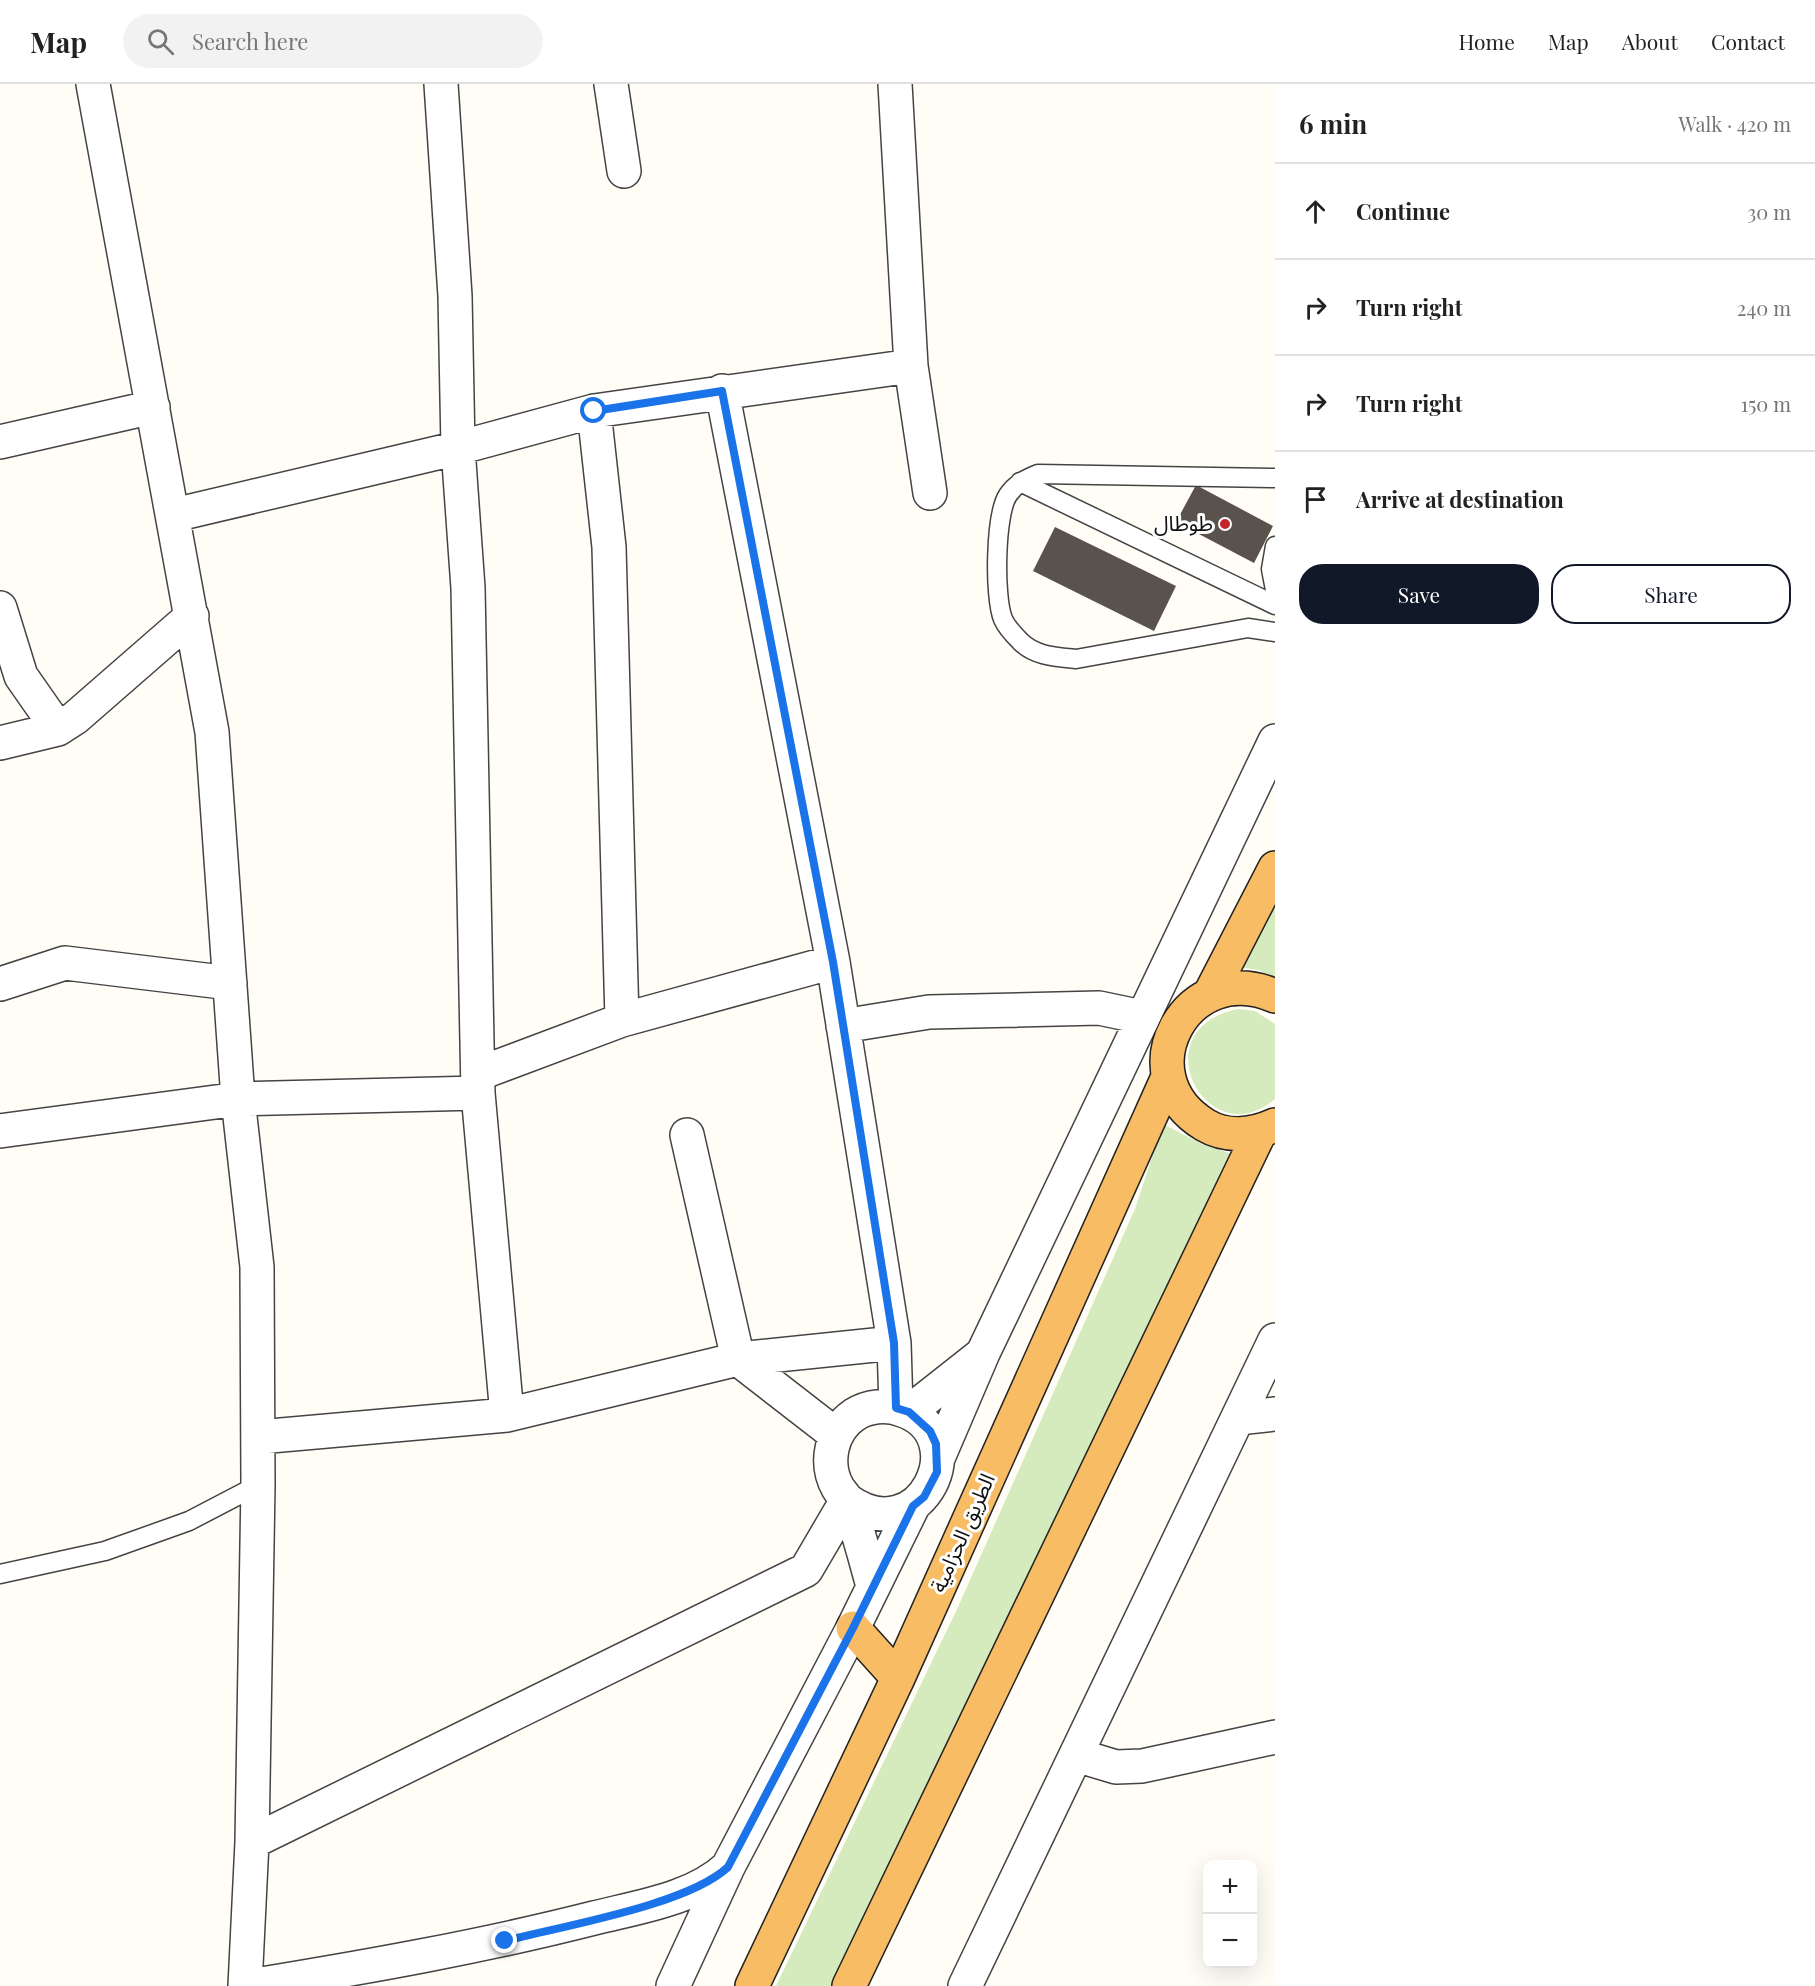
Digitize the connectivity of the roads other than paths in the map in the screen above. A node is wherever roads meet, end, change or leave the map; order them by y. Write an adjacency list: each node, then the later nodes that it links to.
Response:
1 (93, 84): 8 (street)
2 (441, 84): 11 (street)
3 (611, 84): 5 (street)
4 (895, 84): 6 (street)
5 (624, 171)
6 (911, 366): 7 (street); 14 (street)
7 (722, 391): 9 (street); 26 (street)
8 (153, 407): 10 (street); 15 (street)
9 (594, 411): 11 (street); 32 (street)
10 (0, 442)
11 (458, 448): 15 (street); 35 (street)
12 (1275, 478): 13 (lane)
13 (1020, 482): 18 (lane); 21 (lane)
14 (930, 493)
15 (174, 515): 20 (street)
16 (1275, 546): 17 (lane)
17 (1275, 590)
18 (1275, 605)
19 (0, 608): 22 (street)
20 (192, 616): 22 (street); 27 (street)
21 (1275, 632)
22 (58, 729): 24 (street)
23 (1275, 741): 31 (street)
24 (0, 743)
25 (1275, 868): 30 (highway, الطريق الحزامية)
26 (833, 962): 32 (street); 33 (street)
27 (230, 983): 28 (street); 36 (street)
28 (0, 984)
29 (1275, 996): 30 (highway)
30 (1199, 1001): 31 (street); 34 (highway, الطريق الحزامية)
31 (1142, 1018): 33 (street); 34 (street); 42 (street)
32 (622, 1020): 35 (street)
33 (843, 1026): 41 (street)
34 (1167, 1065): 37 (highway); 57 (highway, الطريق الحزامية)
35 (478, 1083): 36 (street); 46 (street)
36 (238, 1099): 38 (street); 49 (street)
37 (1268, 1128): 66 (highway)
38 (0, 1131)
39 (687, 1135): 43 (street)
40 (1275, 1340): 47 (street)
41 (894, 1343): 43 (street); 44 (street)
42 (983, 1353): 44 (street); 50 (street)
43 (738, 1359): 46 (street); 48 (street)
44 (903, 1410): 48 (street); 50 (street)
45 (1275, 1414): 47 (street)
46 (507, 1415): 49 (street)
47 (1238, 1418): 59 (street)
48 (836, 1435): 52 (street)
49 (259, 1437): 51 (street)
50 (938, 1458): 53 (street)
51 (258, 1485): 54 (lane); 60 (street)
52 (847, 1500): 53 (street); 55 (street); 60 (street)
53 (913, 1506): 55 (street)
54 (0, 1574)
55 (873, 1586): 56 (street)
56 (853, 1628): 57 (highway); 61 (street)
57 (898, 1677): 65 (highway, الطريق الحزامية)
58 (1275, 1737): 59 (street)
59 (1076, 1755): 67 (street)
60 (252, 1842): 62 (street)
61 (728, 1867): 63 (street); 64 (street)
62 (245, 1986)
63 (250, 1986)
64 (674, 1986)
65 (752, 1986)
66 (849, 1986)
67 (965, 1986)

